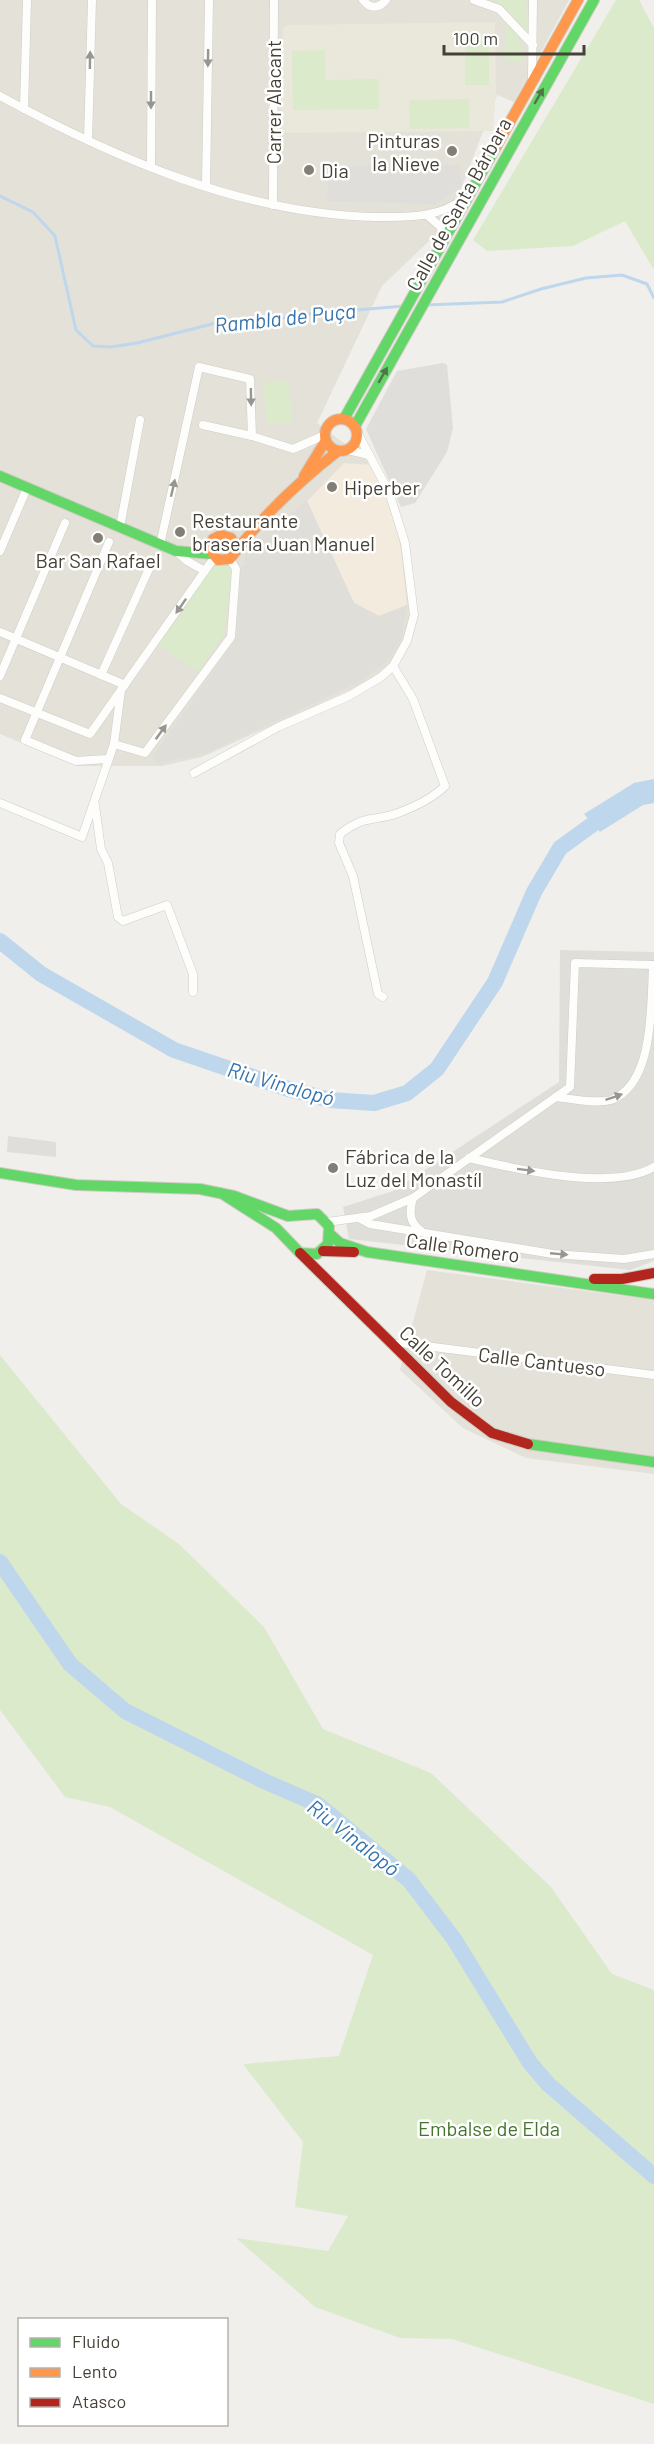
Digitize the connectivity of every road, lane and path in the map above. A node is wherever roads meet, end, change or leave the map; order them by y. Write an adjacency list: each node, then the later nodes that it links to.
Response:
1 (27, 0): 15 (street)
2 (92, 0): 16 (street, one-way to 2)
3 (152, 0): 17 (street, one-way to 17)
4 (209, 0): 18 (street, one-way to 18)
5 (274, 0): 20 (street, Carrer Alacant)
6 (363, 0): 7 (street)
7 (386, 0)
8 (474, 0): 12 (street)
9 (533, 0): 12 (street)
10 (578, 0): 13 (street, Calle de Santa Bárbara)
11 (594, 0): 26 (street, Calle de Santa Bárbara, one-way to 11)
12 (533, 45): 13 (street)
13 (532, 81): 19 (street, Calle de Santa Bárbara)
14 (0, 96): 15 (street)
15 (24, 109): 16 (street)
16 (88, 140): 17 (street)
17 (151, 166): 18 (street)
18 (207, 185): 20 (street)
19 (474, 190): 21 (street); 22 (street, Calle de Santa Bárbara)
20 (273, 205): 21 (street)
21 (428, 216): 22 (street)
22 (442, 244): 23 (street, Calle de Santa Bárbara)
23 (344, 419): 26 (street); 28 (street)
24 (140, 420): 35 (street)
25 (203, 425): 27 (street)
26 (356, 430): 29 (street); 30 (street)
27 (252, 436): 28 (street); 38 (street, one-way to 27)
28 (325, 438): 29 (street); 32 (street)
29 (343, 450): 30 (street); 32 (street)
30 (369, 455): 48 (street)
31 (0, 476): 33 (street)
32 (301, 480): 37 (street)
33 (27, 488): 35 (street); 39 (street)
34 (65, 523): 46 (street)
35 (120, 527): 38 (street)
36 (109, 542): 47 (street)
37 (233, 543): 41 (street); 42 (street)
38 (160, 545): 40 (street)
39 (0, 551)
40 (180, 551): 41 (street); 44 (street)
41 (212, 552): 42 (street); 44 (street)
42 (230, 559): 54 (street, one-way to 42)
43 (153, 560): 49 (street)
44 (205, 571): 51 (street, one-way to 51)
45 (0, 632): 46 (street)
46 (16, 639): 47 (street); 50 (street)
47 (60, 657): 49 (street); 53 (street)
48 (393, 666): 56 (street); 61 (street)
49 (102, 675): 51 (street)
50 (0, 676)
51 (123, 687): 53 (street); 54 (street)
52 (0, 698): 53 (street)
53 (36, 712): 55 (street)
54 (114, 744): 55 (street)
55 (107, 759): 58 (street)
56 (194, 773)
57 (0, 803): 58 (street)
58 (95, 805): 60 (street)
59 (653, 965): 62 (street, one-way to 59); 62 (street)
60 (194, 992)
61 (383, 997)
62 (556, 1096): 63 (street)
63 (469, 1158): 64 (street, one-way to 64); 67 (street)
64 (654, 1167)
65 (0, 1173): 66 (street)
66 (221, 1193): 68 (street); 73 (street)
67 (413, 1198): 69 (street); 71 (street)
68 (298, 1216): 70 (street); 73 (street)
69 (359, 1218): 70 (street); 71 (street)
70 (327, 1222): 72 (street)
71 (425, 1233): 77 (street, one-way to 77)
72 (331, 1235): 74 (street); 75 (street, Calle Romero)
73 (290, 1241): 76 (street)
74 (322, 1251): 75 (street, Calle Romero); 76 (street); 80 (street, Calle Tomillo)
75 (367, 1252): 79 (street, Calle Romero)
76 (300, 1253): 80 (street, Calle Tomillo)
77 (654, 1254)
78 (654, 1273): 79 (street, Calle Romero)
79 (555, 1278): 81 (street, Calle Romero)
80 (330, 1281): 82 (street, Calle Tomillo)
81 (654, 1294)
82 (394, 1345): 83 (street, Calle Cantueso); 84 (street, Calle Tomillo)
83 (654, 1375)
84 (654, 1462)

